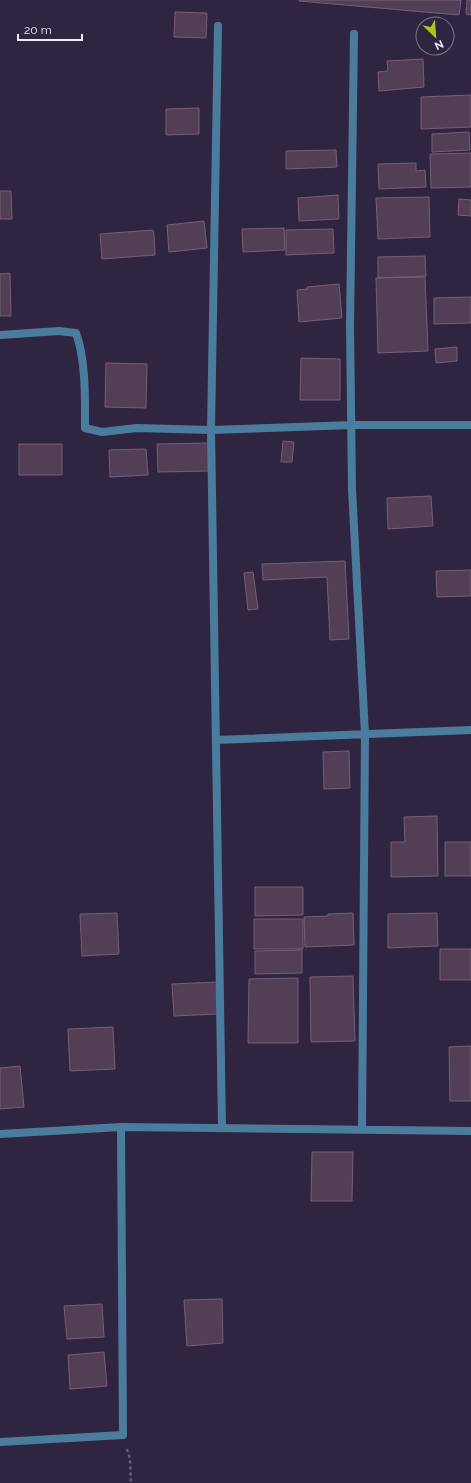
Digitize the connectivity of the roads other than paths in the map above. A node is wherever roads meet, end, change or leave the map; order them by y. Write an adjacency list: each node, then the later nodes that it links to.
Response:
1 (218, 26): 6 (street)
2 (354, 34): 4 (street)
3 (0, 335): 6 (street)
4 (352, 425): 5 (street); 6 (street); 8 (street)
5 (471, 425)
6 (211, 430): 9 (street)
7 (471, 730): 8 (street)
8 (365, 734): 9 (street); 12 (street)
9 (216, 740): 11 (street)
10 (120, 1127): 11 (street); 14 (street); 15 (street)
11 (222, 1128): 12 (street)
12 (362, 1129): 13 (street)
13 (471, 1131)
14 (0, 1134)
15 (0, 1442)

